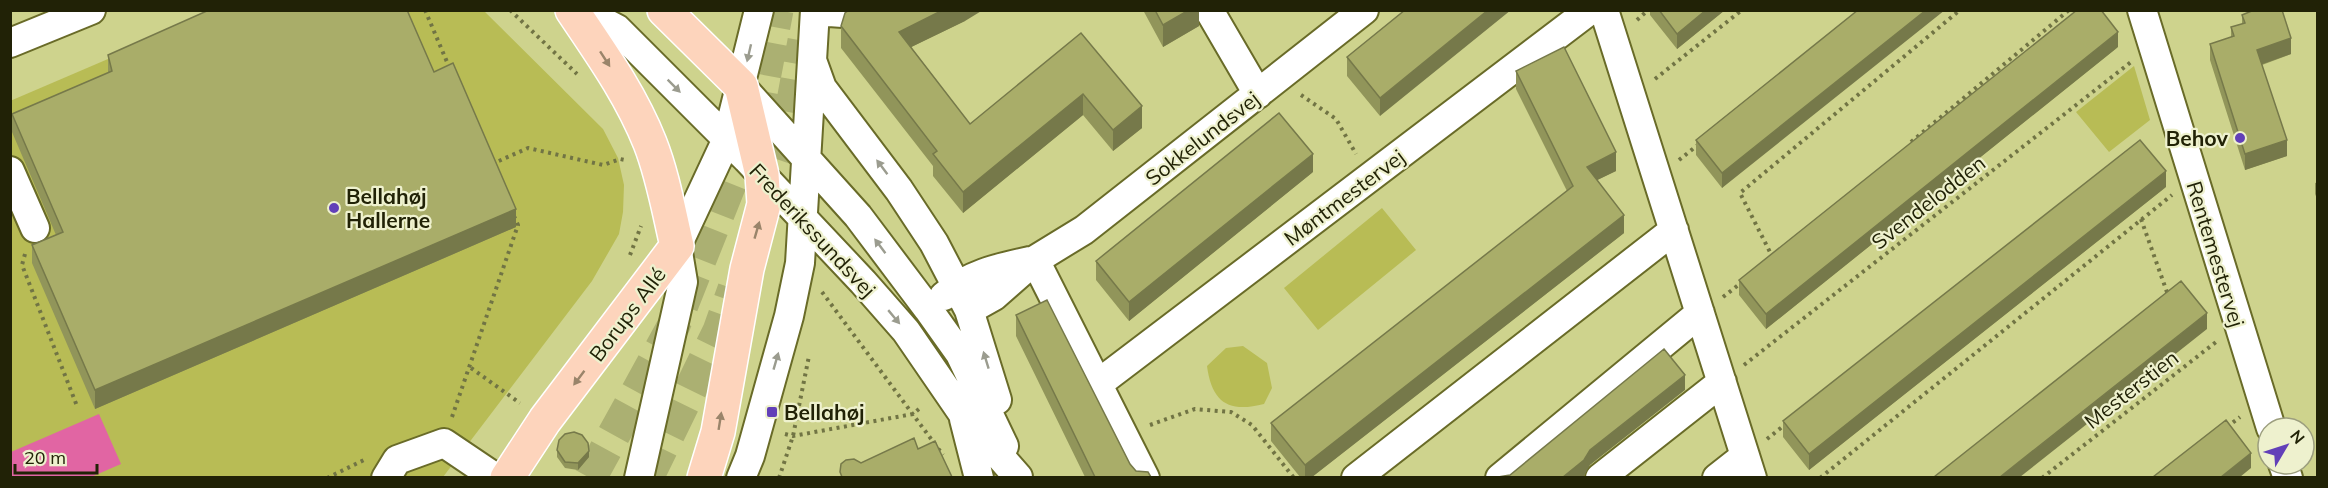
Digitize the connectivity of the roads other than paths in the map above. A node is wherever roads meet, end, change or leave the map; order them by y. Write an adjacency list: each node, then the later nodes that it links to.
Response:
1 (91, 10): 13 (street)
2 (572, 10): 24 (main road, one-way to 24)
3 (581, 10): 17 (street, Frederikssundsvej, one-way to 17)
4 (664, 10): 15 (main road, Frederikssundsvej)
5 (759, 10): 15 (street, Borups Allé, one-way to 15)
6 (848, 10): 12 (street)
7 (1209, 10): 16 (street)
8 (1364, 10): 16 (street, Sokkelundsvej)
9 (1590, 10): 30 (street, Møntmestervej)
10 (1604, 10): 23 (street)
11 (2142, 10): 32 (street, Rentemestervej)
12 (815, 11): 14 (street)
13 (10, 43)
14 (812, 57): 18 (street); 26 (street, one-way to 14)
15 (741, 86): 17 (street, Borups Allé); 18 (street, Frederikssundsvej); 20 (main road)
16 (1258, 94): 25 (street, Sokkelundsvej)
17 (727, 139): 20 (street, Frederikssundsvej); 24 (street, Borups Allé)
18 (806, 156): 21 (street); 27 (street, Frederikssundsvej, one-way to 18)
19 (10, 171): 22 (street)
20 (762, 175): 21 (street, Frederikssundsvej); 38 (main road, one-way to 20)
21 (802, 218): 31 (street, Frederikssundsvej, one-way to 31); 39 (street, one-way to 21)
22 (35, 228)
23 (1674, 230): 28 (street); 43 (street)
24 (677, 246): 36 (main road, Borups Allé, one-way to 36); 37 (street)
25 (1035, 260): 26 (street, Sokkelundsvej); 30 (street)
26 (963, 297): 27 (street, Sokkelundsvej); 41 (street, one-way to 26)
27 (928, 309): 41 (street, Frederikssundsvej)
28 (1700, 313): 29 (street); 44 (street)
29 (1722, 382): 34 (street); 45 (street)
30 (1099, 383): 42 (street)
31 (963, 414): 40 (street); 41 (street, Frederikssundsvej)
32 (2267, 416)
33 (378, 467): 35 (street)
34 (1748, 467): 46 (street)
35 (485, 471)
36 (507, 477)
37 (639, 477)
38 (705, 477)
39 (741, 477)
40 (979, 477)
41 (1018, 477)
42 (1145, 477)
43 (1356, 477)
44 (1500, 477)
45 (1600, 477)
46 (1718, 477)

